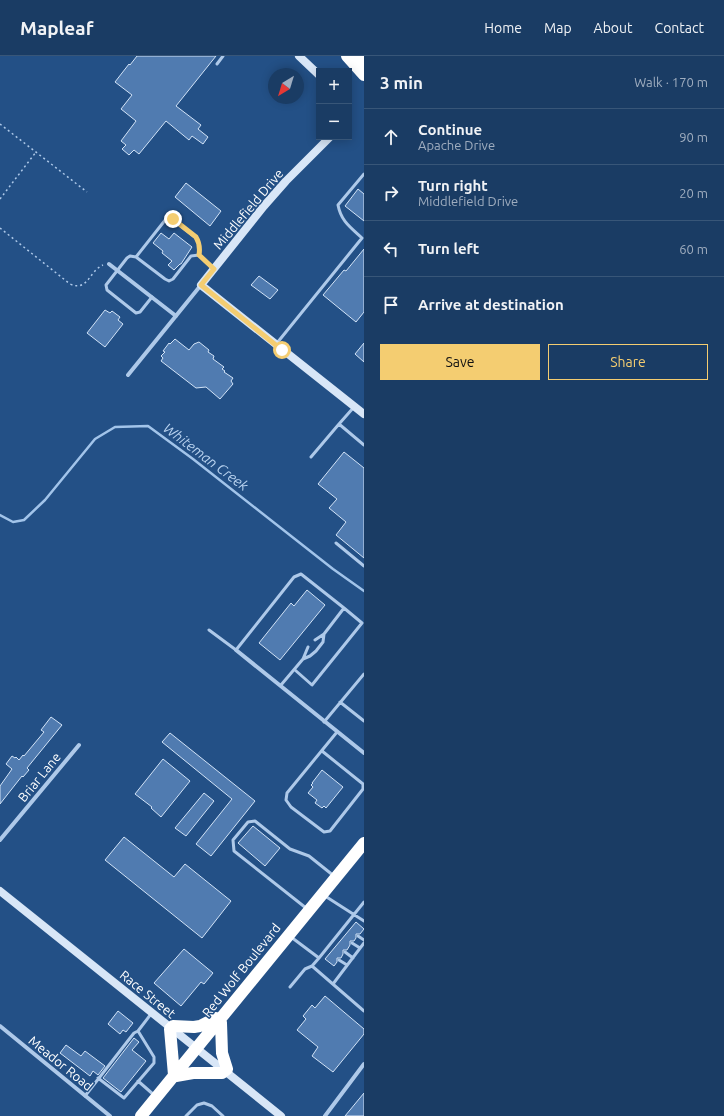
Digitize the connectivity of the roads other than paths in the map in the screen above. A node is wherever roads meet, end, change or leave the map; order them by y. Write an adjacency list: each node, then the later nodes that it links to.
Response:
1 (223, 56): 6 (lane)
2 (299, 56): 7 (street)
3 (347, 56): 8 (highway)
4 (358, 56): 5 (highway)
5 (364, 60)
6 (217, 64)
7 (316, 72)
8 (364, 75)
9 (327, 140): 14 (street, Middlefield Drive)
10 (364, 174): 19 (lane)
11 (199, 255): 12 (lane); 12 (lane); 14 (lane)
12 (136, 257): 15 (lane)
13 (109, 264): 15 (street)
14 (214, 269): 16 (street, Middlefield Drive)
15 (117, 271): 17 (street); 17 (lane)
16 (201, 285): 18 (street, Middlefield Drive); 19 (street)
17 (152, 297): 18 (street)
18 (176, 316): 20 (street, Middlefield Drive)
19 (275, 344): 21 (street)
20 (128, 375)
21 (354, 406): 22 (street); 23 (lane)
22 (364, 414)
23 (339, 424): 24 (lane); 25 (lane)
24 (364, 445)
25 (311, 457)
26 (336, 544): 27 (lane)
27 (364, 566)
28 (344, 608): 30 (lane); 33 (lane); 35 (lane)
29 (209, 630): 33 (lane)
30 (324, 634): 31 (lane); 34 (lane)
31 (314, 640)
32 (308, 647): 34 (lane)
33 (236, 650): 37 (street)
34 (303, 659): 35 (lane)
35 (295, 670): 37 (lane)
36 (364, 674): 38 (lane)
37 (281, 686): 40 (street)
38 (340, 702): 39 (lane); 40 (lane)
39 (364, 721)
40 (324, 722): 41 (street)
41 (337, 732): 43 (lane); 44 (street)
42 (78, 744): 45 (street, Briar Lane)
43 (322, 750): 43 (lane)
44 (364, 753)
45 (0, 840)
46 (363, 846): 47 (highway, Red Wolf Boulevard)
47 (336, 877): 49 (highway, Red Wolf Boulevard); 51 (lane)
48 (0, 891): 77 (street, Race Street)
49 (322, 894): 51 (highway, Red Wolf Boulevard); 52 (lane)
50 (364, 902): 52 (lane)
51 (308, 910): 57 (highway, Red Wolf Boulevard)
52 (354, 915): 53 (lane); 54 (lane)
53 (364, 921)
54 (345, 926): 55 (lane); 56 (lane)
55 (350, 929)
56 (340, 933): 59 (lane); 61 (lane)
57 (288, 934): 69 (lane); 78 (highway, Red Wolf Boulevard)
58 (358, 936): 60 (lane)
59 (344, 937)
60 (364, 940)
61 (332, 942): 64 (lane); 66 (lane)
62 (352, 943): 65 (lane)
63 (364, 943): 65 (lane)
64 (336, 946)
65 (360, 948): 70 (lane)
66 (326, 950): 68 (lane); 69 (lane)
67 (345, 952): 70 (lane)
68 (330, 953)
69 (319, 958): 73 (lane)
70 (353, 958): 72 (lane)
71 (339, 960): 72 (lane)
72 (347, 965): 74 (lane)
73 (312, 966): 74 (lane); 75 (lane)
74 (333, 984): 76 (lane)
75 (290, 987)
76 (364, 1011)
77 (152, 1012): 80 (street, Race Street); 81 (lane)
78 (220, 1019): 80 (highway); 82 (highway, Red Wolf Boulevard); 84 (highway)
79 (0, 1026): 88 (street, Meador Road)
80 (171, 1028): 82 (street, Race Street); 85 (highway)
81 (138, 1031): 86 (lane); 87 (lane)
82 (196, 1048): 84 (street, Race Street); 85 (highway, Red Wolf Boulevard)
83 (364, 1064): 95 (street)
84 (226, 1071): 85 (highway); 94 (street, Race Street)
85 (174, 1075): 89 (highway, Red Wolf Boulevard)
86 (98, 1078): 87 (lane); 88 (lane)
87 (138, 1081): 89 (lane)
88 (85, 1096): 90 (street, Meador Road)
89 (156, 1097): 91 (highway, Red Wolf Boulevard)
90 (110, 1116)
91 (141, 1116)
92 (186, 1116): 93 (lane)
93 (223, 1116)
94 (281, 1116)
95 (325, 1116)

